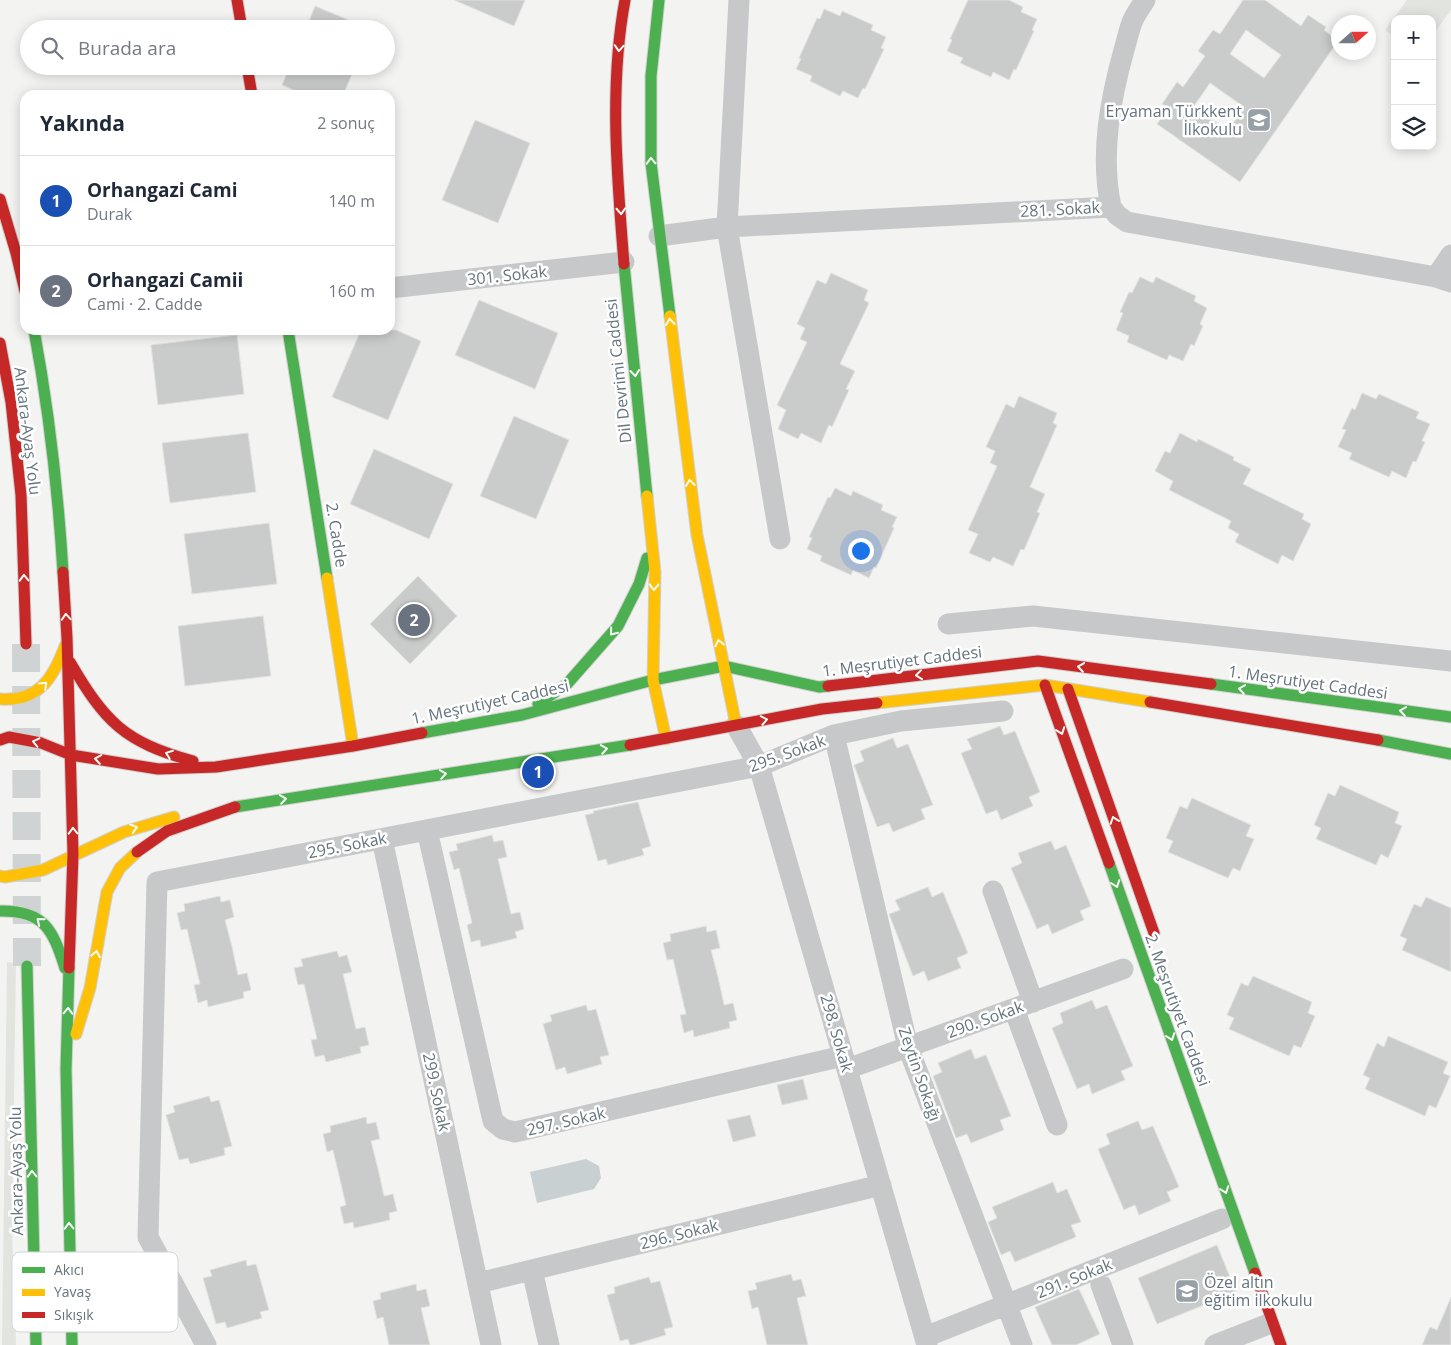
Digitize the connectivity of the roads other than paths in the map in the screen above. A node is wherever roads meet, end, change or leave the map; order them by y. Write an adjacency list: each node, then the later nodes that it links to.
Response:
1 (237, 0): 6 (main road)
2 (625, 0): 14 (main road, Dil Devrimi Caddesi, one-way to 14)
3 (659, 0): 12 (main road, one-way to 3)
4 (739, 0): 11 (street)
5 (1145, 0): 10 (street)
6 (240, 20)
7 (249, 75): 8 (main road)
8 (251, 90)
9 (0, 199): 15 (main road)
10 (1111, 207): 11 (street, 281. Sokak); 16 (street, 281. Sokak)
11 (726, 227): 12 (street, 281. Sokak); 22 (street)
12 (659, 236): 28 (main road, one-way to 12)
13 (1451, 255): 16 (street)
14 (624, 262): 17 (street, 301. Sokak); 21 (main road, Dil Devrimi Caddesi, one-way to 21)
15 (20, 270)
16 (1443, 279)
17 (395, 287)
18 (35, 335): 24 (main road, one-way to 18)
19 (289, 335): 40 (main road, 2. Cadde)
20 (0, 343): 25 (main road, Ankara-Ayaş Yolu, one-way to 20)
21 (652, 539): 29 (main road, Dil Devrimi Caddesi, one-way to 29); 34 (main road, one-way to 34)
22 (780, 539)
23 (948, 624): 27 (street)
24 (67, 638): 26 (main road); 32 (main road, one-way to 24)
25 (26, 644)
26 (68, 658): 42 (main road); 44 (main road, one-way to 26)
27 (1451, 661)
28 (724, 666): 29 (main road, 1. Meşrutiyet Caddesi); 35 (main road, 1. Meşrutiyet Caddesi, one-way to 28); 36 (main road)
29 (654, 680): 34 (main road, 1. Meşrutiyet Caddesi); 38 (main road, Dil Devrimi Caddesi)
30 (1045, 685): 31 (main road); 36 (main road, one-way to 30); 83 (main road, 2. Meşrutiyet Caddesi, one-way to 83)
31 (1068, 689): 41 (main road); 52 (main road, 2. Meşrutiyet Caddesi, one-way to 31)
32 (0, 699)
33 (1003, 711): 37 (street, 295. Sokak)
34 (522, 715): 40 (main road, 1. Meşrutiyet Caddesi)
35 (1451, 717)
36 (736, 725): 38 (main road); 43 (street, 298. Sokak)
37 (834, 735): 43 (street, 295. Sokak); 57 (street, Zeytin Sokağı)
38 (666, 739): 45 (main road, one-way to 38)
39 (0, 740): 42 (main road, 1. Meşrutiyet Caddesi, one-way to 39)
40 (353, 746): 44 (main road, 1. Meşrutiyet Caddesi)
41 (1451, 754)
42 (71, 755): 44 (main road, 1. Meşrutiyet Caddesi, one-way to 42); 48 (main road, one-way to 42)
43 (759, 766): 46 (street, 295. Sokak); 58 (street, 298. Sokak)
44 (216, 767)
45 (235, 807): 48 (main road, one-way to 45); 59 (main road, one-way to 45)
46 (427, 830): 47 (street, 295. Sokak); 58 (street, 297. Sokak)
47 (382, 838): 65 (street, 295. Sokak); 67 (street, 299. Sokak)
48 (73, 854): 49 (main road); 55 (main road)
49 (0, 876)
50 (993, 891): 56 (street)
51 (0, 911): 55 (main road, one-way to 51)
52 (1156, 941)
53 (27, 966): 63 (main road, Ankara-Ayaş Yolu, one-way to 53)
54 (1123, 969): 56 (street, 290. Sokak)
55 (69, 979): 59 (main road, one-way to 55)
56 (1024, 1005): 57 (street, 290. Sokak); 60 (street)
57 (908, 1047): 58 (street, 290. Sokak); 70 (street, Zeytin Sokağı)
58 (845, 1062): 61 (street, 298. Sokak)
59 (66, 1069): 64 (main road, one-way to 59)
60 (1058, 1125)
61 (881, 1184): 66 (street, 296. Sokak); 74 (street, 298. Sokak)
62 (1222, 1219): 70 (street, 291. Sokak)
63 (34, 1252)
64 (70, 1252)
65 (156, 1252)
66 (532, 1270): 67 (street, 296. Sokak); 79 (street)
67 (478, 1283): 78 (street, 299. Sokak)
68 (1101, 1285): 81 (street)
69 (178, 1293): 77 (street, 295. Sokak)
70 (1006, 1305): 74 (street, 291. Sokak); 80 (street, Zeytin Sokağı)
71 (1266, 1325): 82 (street)
72 (36, 1332): 75 (main road, Ankara-Ayaş Yolu, one-way to 72)
73 (72, 1332): 76 (main road, one-way to 73)
74 (926, 1341)
75 (36, 1345)
76 (72, 1345)
77 (206, 1345)
78 (491, 1345)
79 (549, 1345)
80 (1022, 1345)
81 (1123, 1345)
82 (1215, 1345)
83 (1281, 1345)

